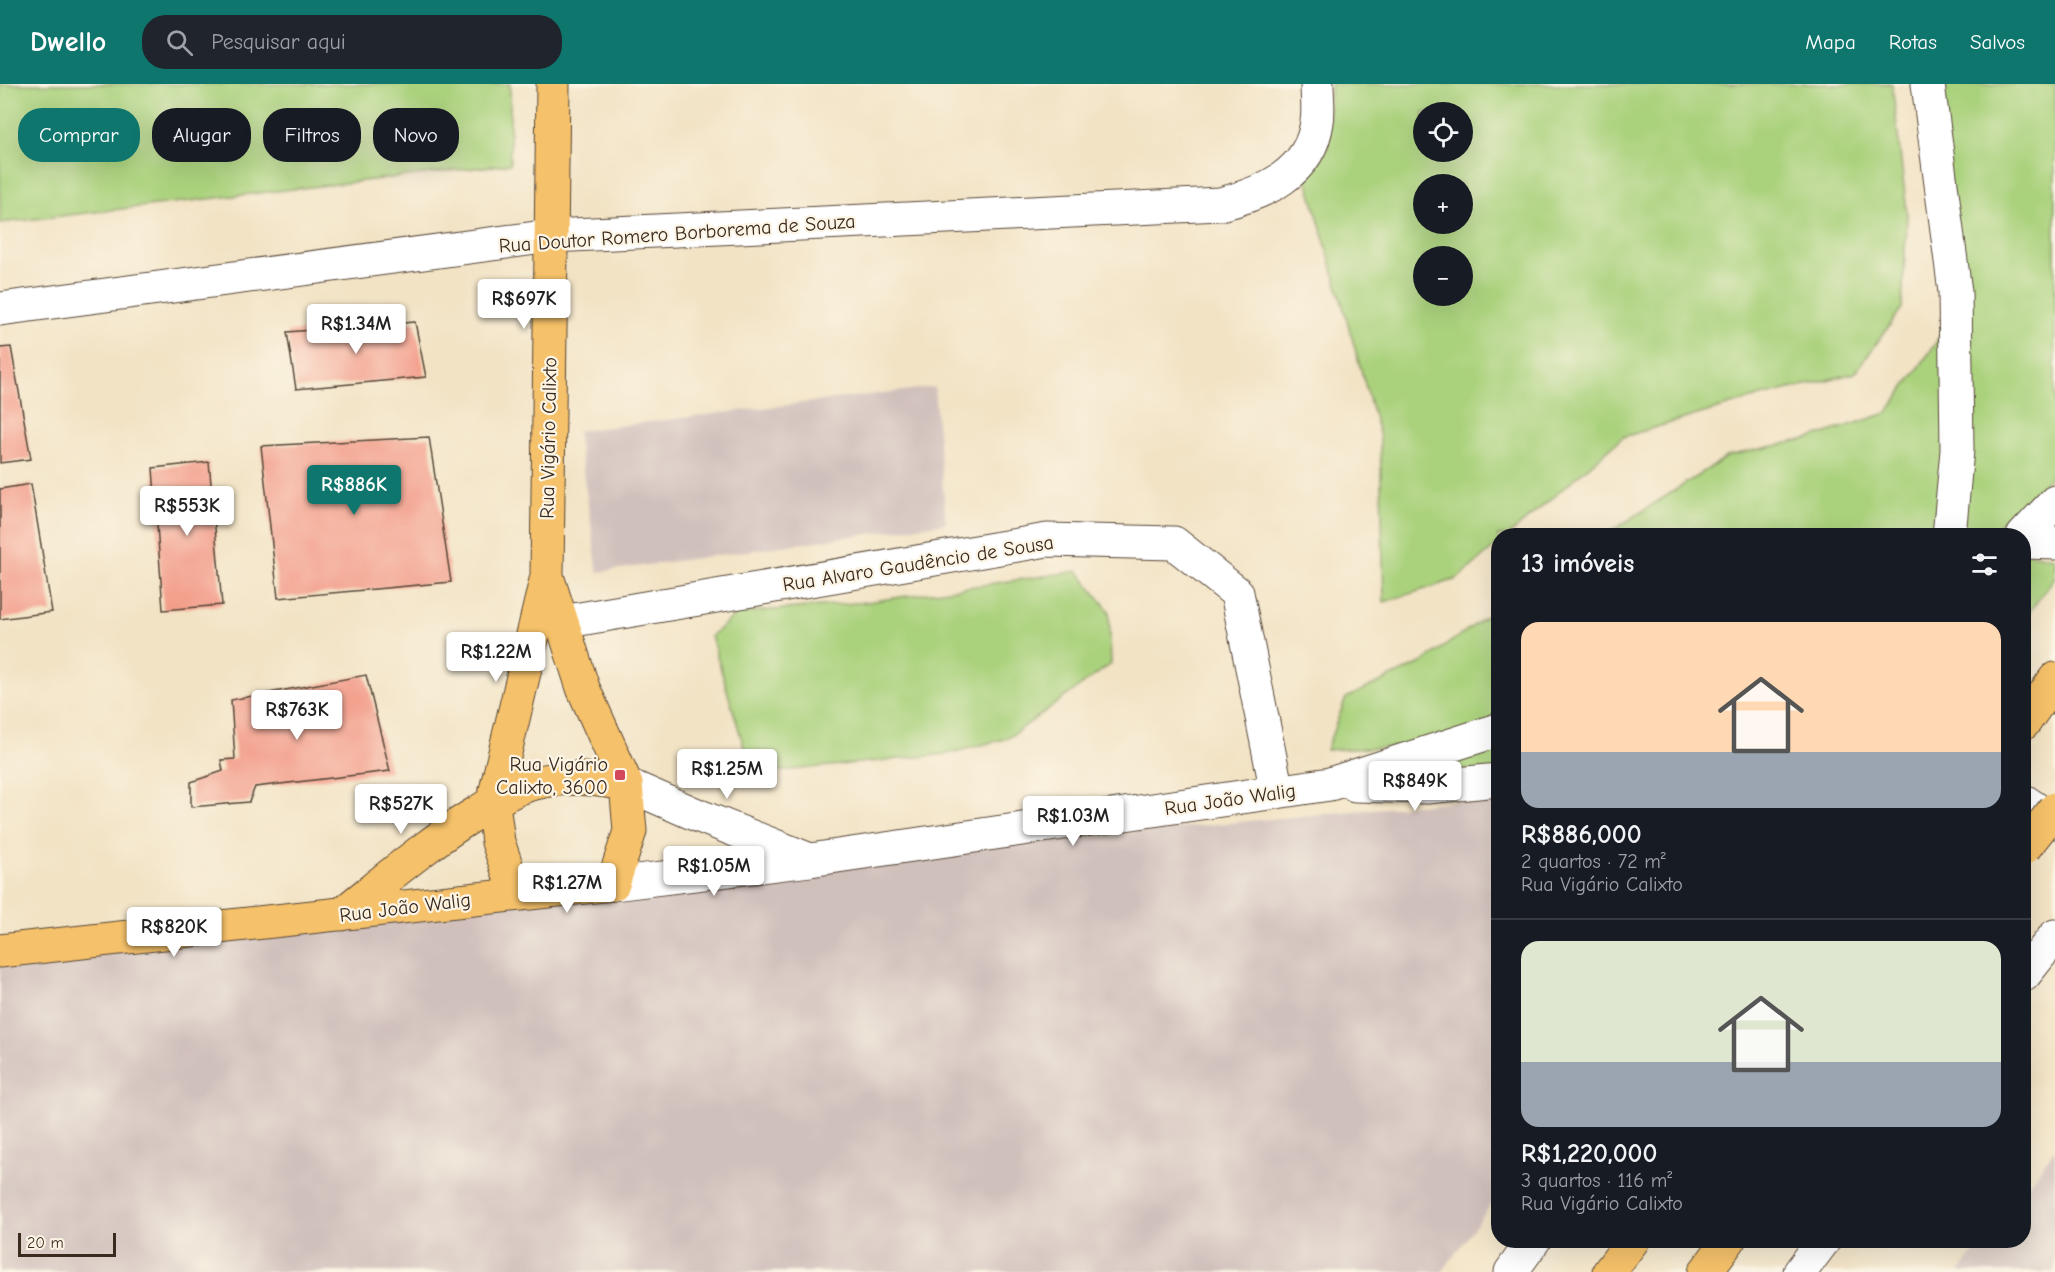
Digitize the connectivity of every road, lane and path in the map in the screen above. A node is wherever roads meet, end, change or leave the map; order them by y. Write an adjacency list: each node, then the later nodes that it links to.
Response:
1 (553, 84): 4 (main road, Rua Vigário Calixto)
2 (1317, 84): 4 (street, Rua Doutor Romero Borborema de Souza)
3 (1928, 84): 7 (street)
4 (551, 236): 5 (street, Rua Doutor Romero Borborema de Souza); 11 (main road, Rua Vigário Calixto)
5 (0, 309)
6 (2055, 502): 8 (street)
7 (1950, 528)
8 (2031, 528)
9 (2031, 542): 10 (street)
10 (2055, 543)
11 (547, 576): 12 (main road, Rua Vigário Calixto); 20 (main road, Rua Vigário Calixto)
12 (562, 622): 17 (main road, Rua Vigário Calixto); 19 (street, Rua Alvaro Gaudêncio de Sousa)
13 (2055, 680): 14 (main road)
14 (2031, 713)
15 (1491, 732): 18 (street)
16 (1491, 781): 18 (street)
17 (626, 784): 20 (main road); 25 (street, Rua João Walig); 26 (main road, Rua Vigário Calixto)
18 (1330, 784): 19 (street, Rua João Walig)
19 (1277, 792): 25 (street, Rua João Walig)
20 (493, 802): 27 (main road, Rua Vigário Calixto); 28 (main road)
21 (2031, 806): 23 (street)
22 (2055, 809): 24 (main road, bridge)
23 (2055, 822)
24 (2031, 839)
25 (810, 860): 26 (street, Rua João Walig)
26 (613, 884): 27 (main road, Rua João Walig)
27 (516, 894): 28 (main road, Rua João Walig)
28 (342, 914): 30 (main road, Rua João Walig)
29 (2055, 936): 31 (street)
30 (0, 951)
31 (2031, 966)
32 (1528, 1248): 36 (street)
33 (1626, 1248): 37 (main road)
34 (1723, 1248): 38 (main road)
35 (1818, 1248): 39 (street)
36 (1511, 1272)
37 (1609, 1272)
38 (1705, 1272)
39 (1800, 1272)

